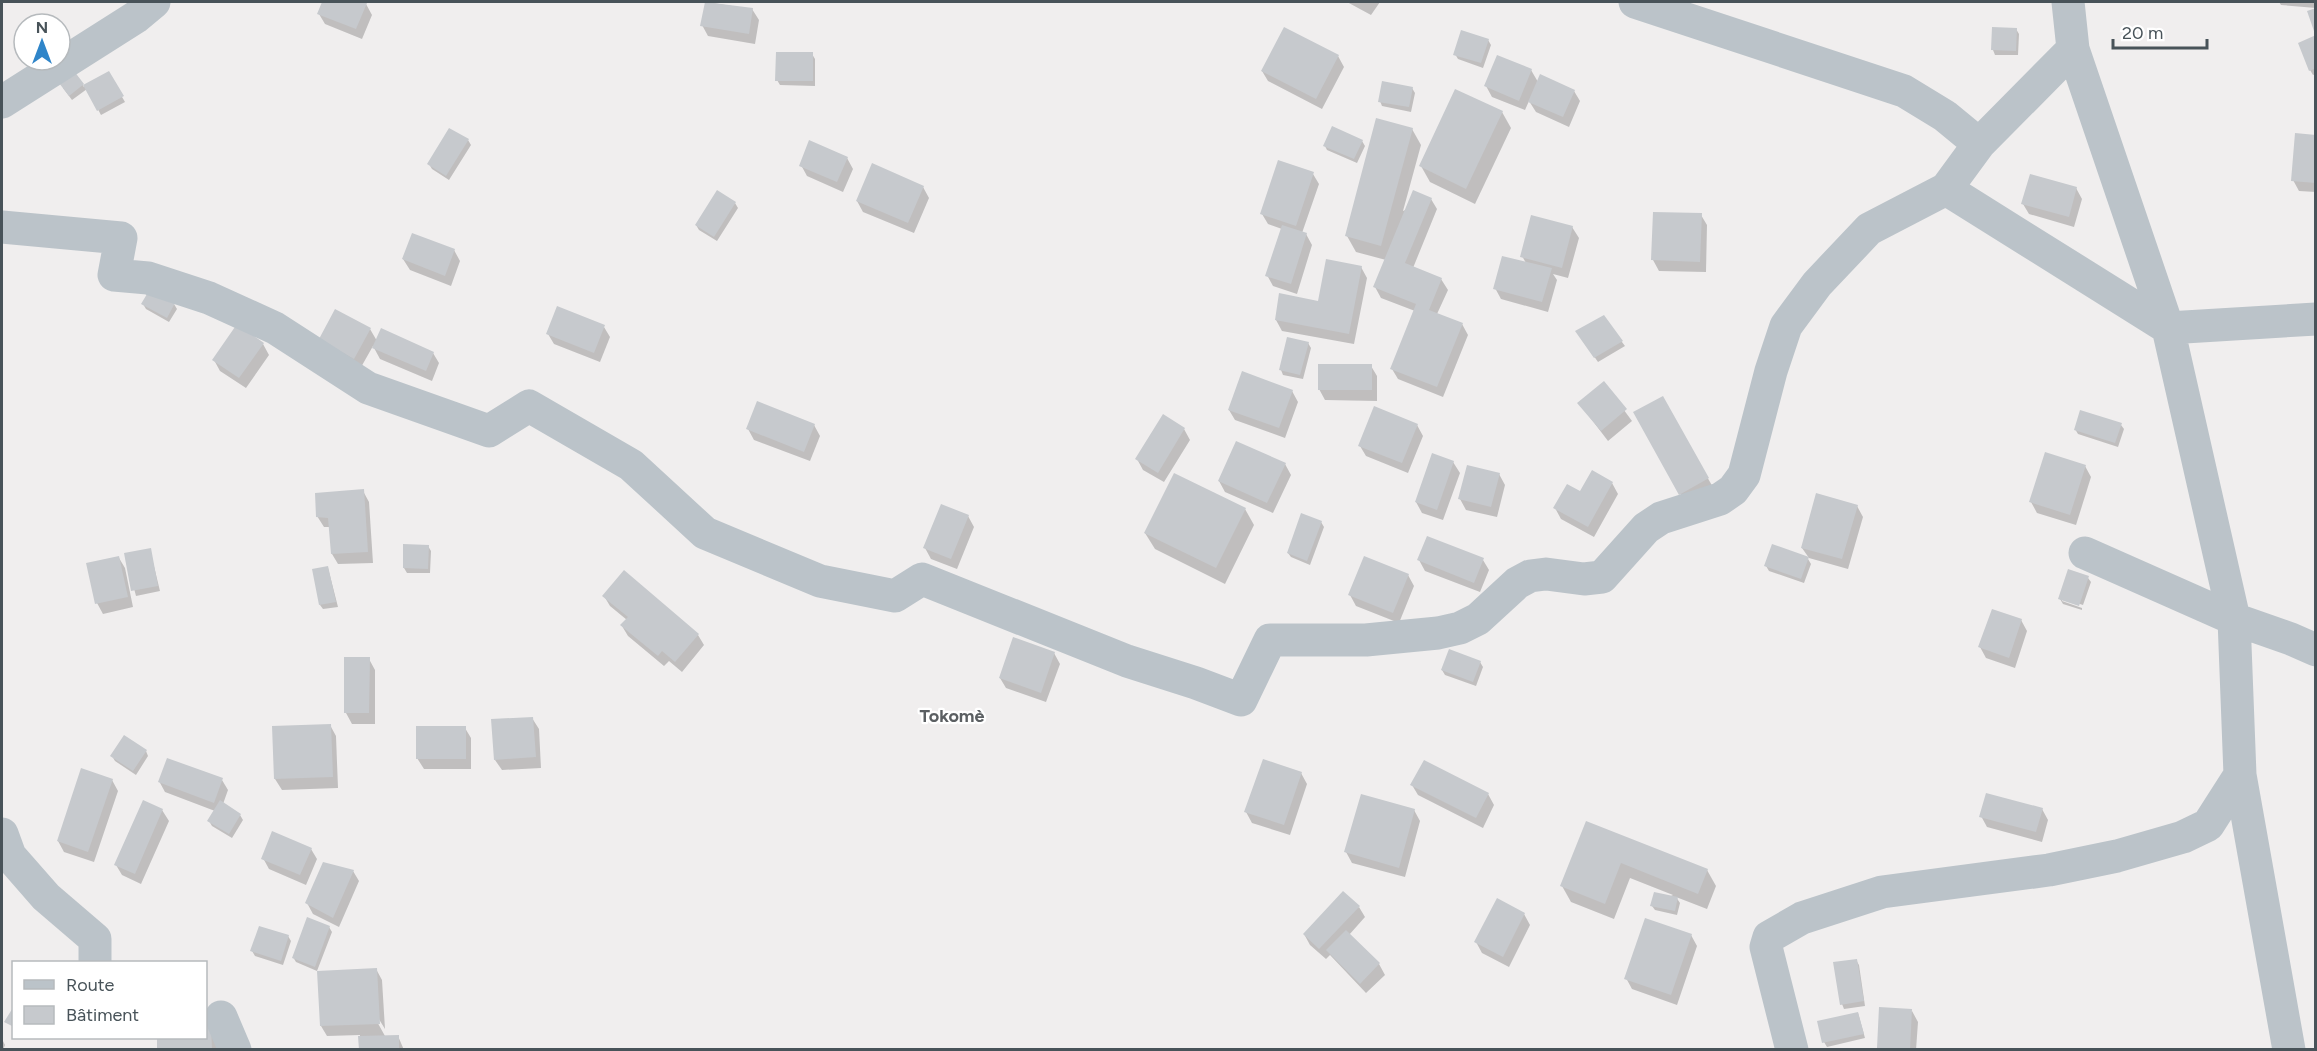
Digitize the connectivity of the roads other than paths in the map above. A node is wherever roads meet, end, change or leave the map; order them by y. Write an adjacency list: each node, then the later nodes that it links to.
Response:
1 (154, 2): 5 (street)
2 (1635, 2): 6 (street)
3 (2068, 2): 4 (street)
4 (2073, 49): 6 (street); 10 (street)
5 (2, 102)
6 (1979, 144): 7 (street)
7 (1946, 189): 8 (street); 10 (street)
8 (2, 227)
9 (2316, 319): 10 (street)
10 (2168, 328): 12 (street)
11 (2085, 553): 12 (street)
12 (2234, 619): 13 (street); 14 (street)
13 (2316, 650)
14 (2240, 775): 15 (street); 16 (street)
15 (2249, 821): 16 (street); 22 (street)
16 (2208, 825): 21 (street)
17 (2, 834): 18 (street)
18 (95, 961)
19 (220, 1017): 20 (street)
20 (235, 1050)
21 (1792, 1050)
22 (2289, 1050)

